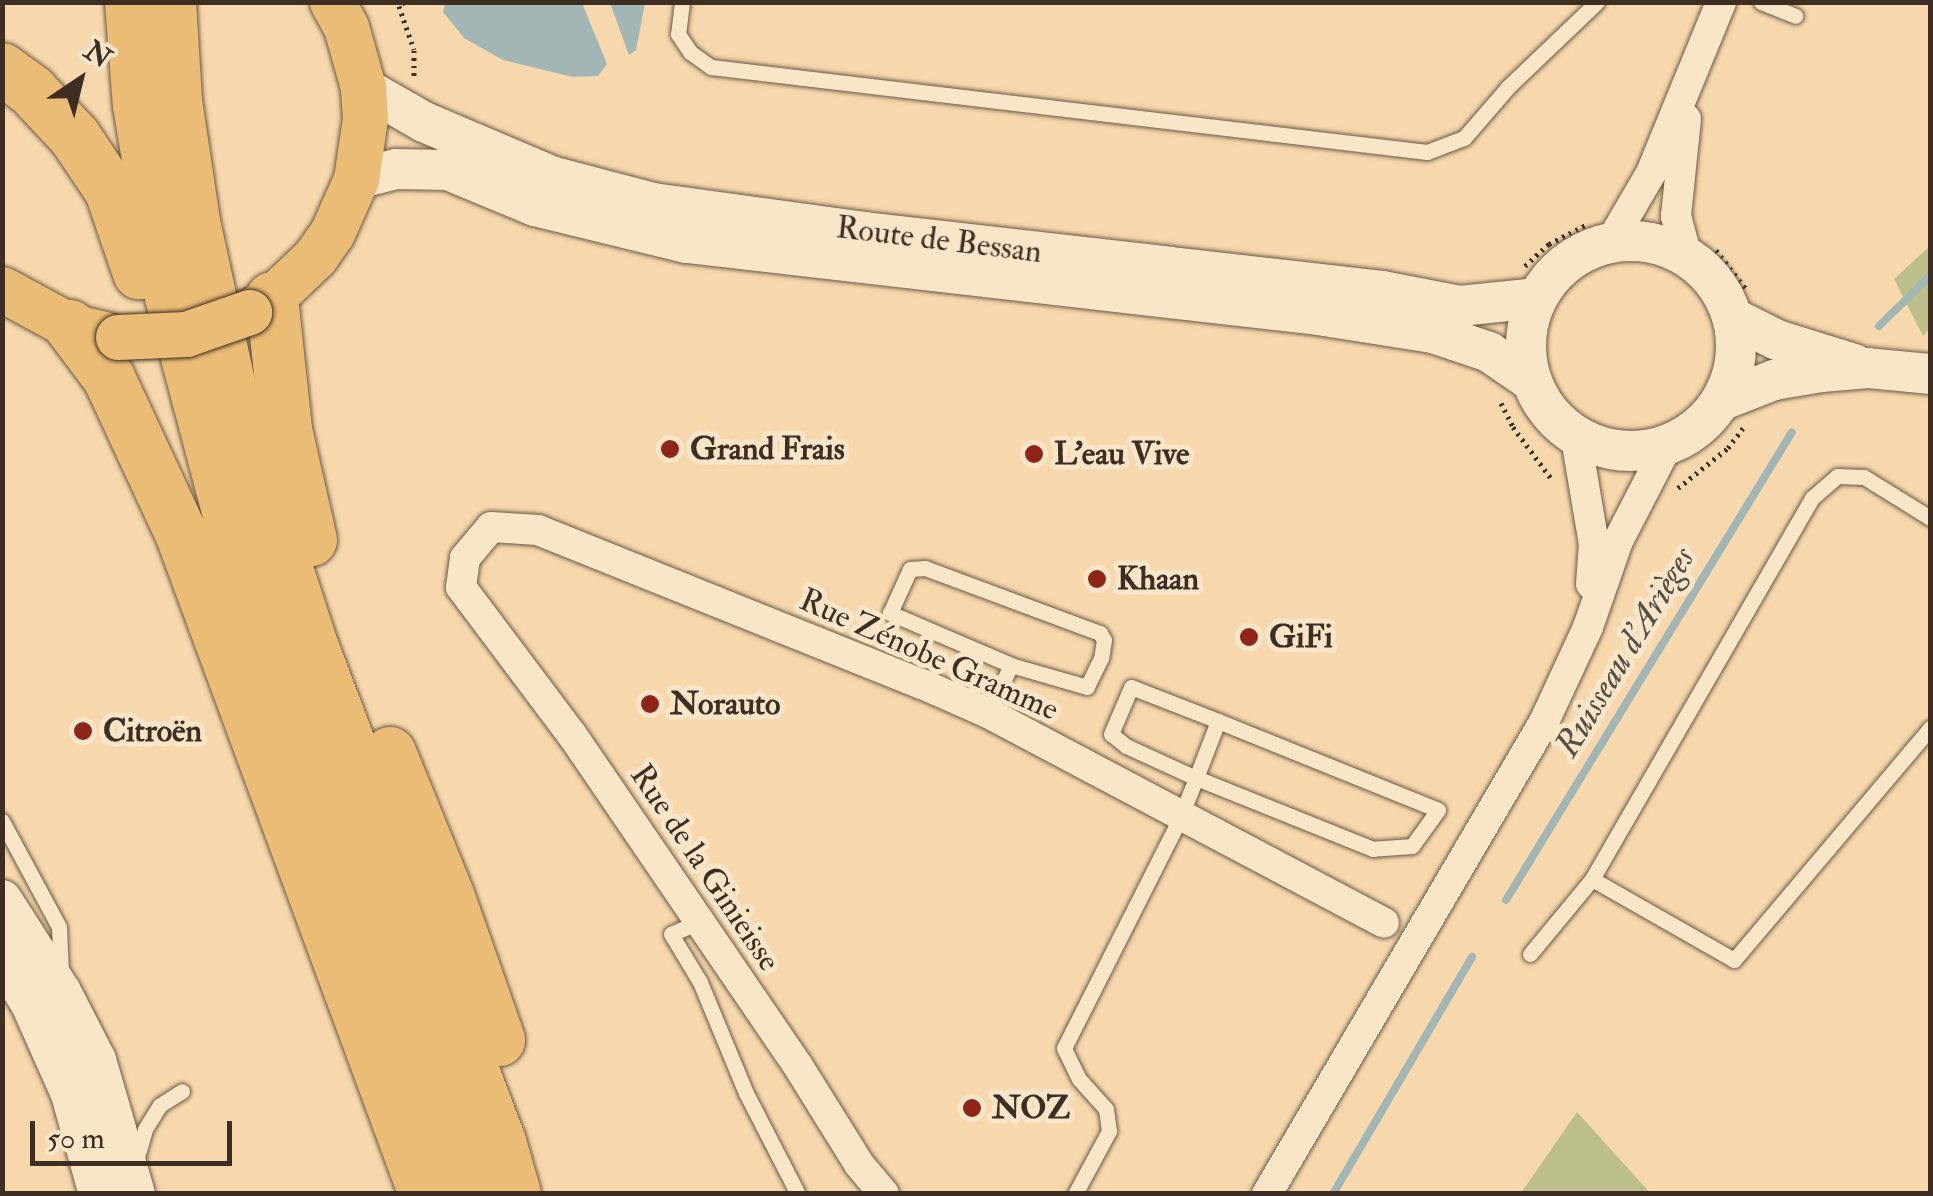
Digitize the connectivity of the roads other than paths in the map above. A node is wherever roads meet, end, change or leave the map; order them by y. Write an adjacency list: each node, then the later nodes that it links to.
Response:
1 (131, 2): 43 (highway)
2 (170, 2): 50 (highway)
3 (332, 2): 11 (main road)
4 (682, 2): 5 (lane)
5 (1598, 2)
6 (1721, 2): 10 (street)
7 (1760, 2): 8 (lane)
8 (1794, 16)
9 (2, 69): 43 (highway)
10 (1690, 86): 13 (street); 14 (street)
11 (363, 87): 12 (main road); 15 (street, Route de Bessan)
12 (356, 179): 17 (main road); 22 (street, Route de Bessan)
13 (1610, 242): 14 (street); 15 (street)
14 (1687, 257): 18 (street)
15 (1528, 284): 22 (street)
16 (3, 289): 19 (main road)
17 (260, 305): 19 (main road, bridge); 51 (highway)
18 (1733, 318): 20 (street); 23 (street)
19 (94, 331): 48 (highway)
20 (1868, 368): 21 (street); 23 (street)
21 (1930, 374)
22 (1512, 384): 24 (street)
23 (1737, 409): 25 (street)
24 (1576, 438): 25 (street); 28 (street)
25 (1668, 446): 28 (street)
26 (1930, 518): 36 (lane)
27 (461, 588): 30 (street, Rue Zénobe Gramme); 39 (street, Rue de la Ginieisse)
28 (1588, 627): 38 (street)
29 (1011, 664): 29 (lane); 30 (lane)
30 (988, 713): 34 (street, Rue Zénobe Gramme)
31 (1218, 721): 33 (lane); 33 (lane); 33 (lane)
32 (1930, 728): 36 (lane)
33 (1196, 778): 34 (lane)
34 (1181, 816): 40 (street, Rue Zénobe Gramme); 54 (lane)
35 (2, 821): 44 (lane)
36 (1592, 879): 41 (lane)
37 (2, 900): 44 (street)
38 (1439, 902): 40 (street); 46 (street)
39 (700, 922): 52 (lane); 53 (street, Rue de la Ginieisse)
40 (1384, 922): 46 (street)
41 (1530, 954)
42 (2, 957): 47 (street)
43 (394, 963): 49 (highway)
44 (61, 992): 47 (street)
45 (182, 1091): 47 (lane)
46 (1315, 1111): 55 (street)
47 (121, 1189)
48 (425, 1194)
49 (474, 1194)
50 (514, 1194)
51 (550, 1194)
52 (798, 1194)
53 (884, 1194)
54 (1075, 1194)
55 (1267, 1194)

